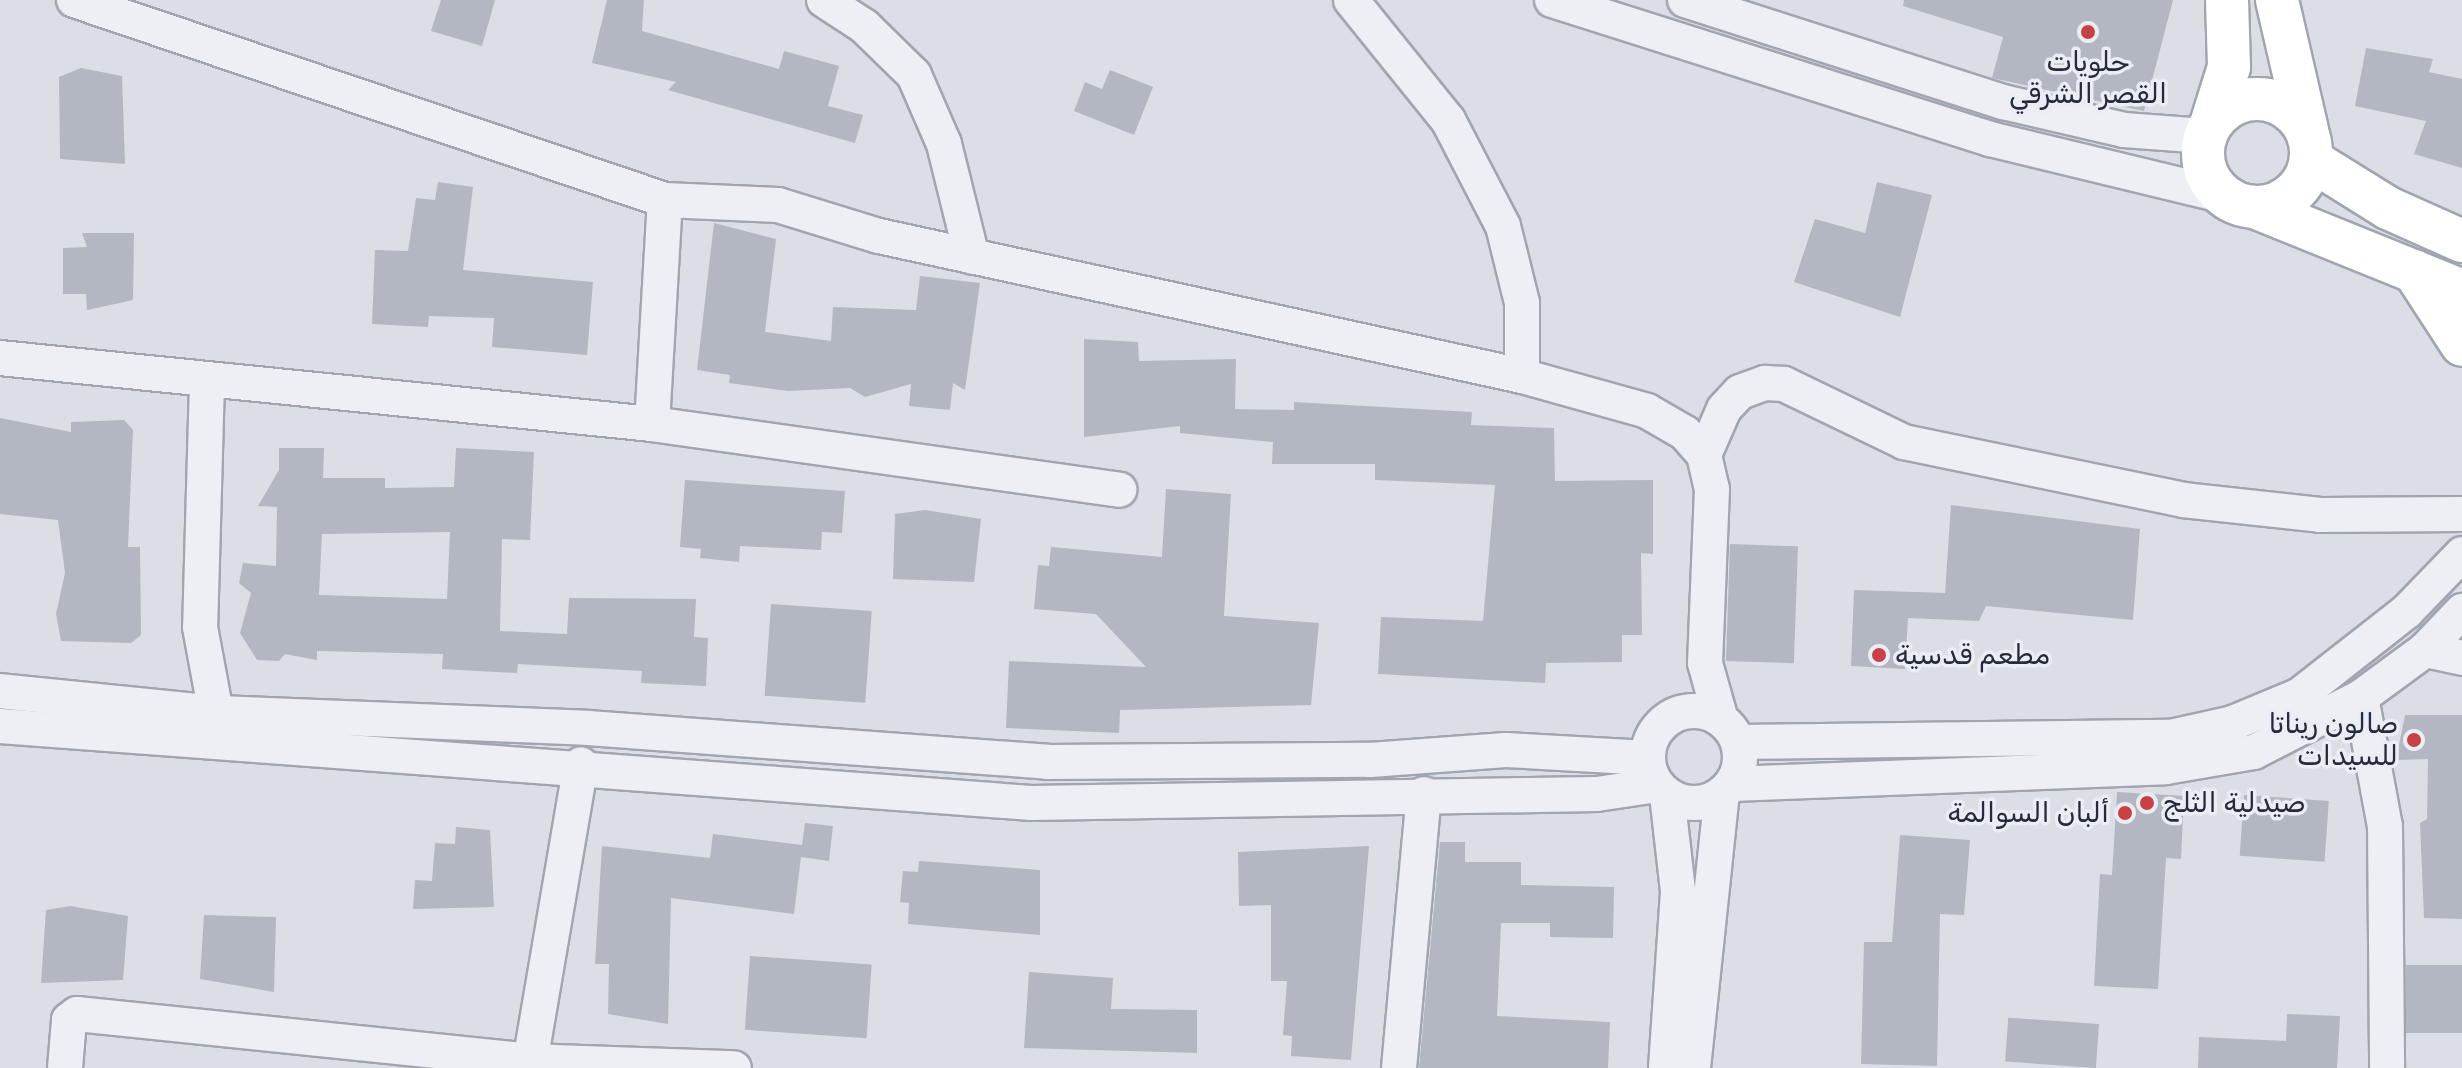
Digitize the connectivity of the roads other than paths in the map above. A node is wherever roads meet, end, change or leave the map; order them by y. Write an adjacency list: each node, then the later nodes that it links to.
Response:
1 (74, 0): 10 (street)
2 (824, 0): 13 (street)
3 (1351, 0): 18 (street)
4 (1552, 0): 11 (street)
5 (1685, 0): 8 (street)
6 (2227, 0): 8 (main road)
7 (2277, 0): 9 (main road)
8 (2209, 129): 9 (main road); 11 (main road)
9 (2310, 147): 11 (main road); 12 (main road)
10 (665, 200): 13 (street); 20 (street)
11 (2241, 202): 14 (main road)
12 (2462, 241)
13 (972, 257): 18 (street)
14 (2411, 266): 15 (main road); 16 (main road)
15 (2462, 291)
16 (2462, 345)
17 (0, 358): 19 (street)
18 (1522, 376): 21 (street)
19 (207, 381): 20 (street); 33 (street)
20 (652, 424): 22 (street)
21 (1704, 455): 23 (street); 28 (street)
22 (1119, 490)
23 (2462, 514)
24 (2462, 554): 34 (street)
25 (2462, 611): 26 (street)
26 (2425, 650): 27 (street); 30 (street)
27 (2462, 658)
28 (1705, 663): 31 (street); 34 (street)
29 (0, 691): 33 (street)
30 (2361, 697): 37 (street); 45 (street)
31 (1679, 713): 34 (street); 36 (street)
32 (0, 726): 33 (street)
33 (219, 728): 35 (street); 36 (street)
34 (1730, 731): 37 (street)
35 (581, 764): 38 (street); 39 (street)
36 (1657, 779): 37 (street); 38 (street); 43 (street)
37 (1727, 789): 44 (street)
38 (1424, 794): 42 (street)
39 (529, 1065): 40 (street); 41 (street)
40 (65, 1068)
41 (734, 1068)
42 (1399, 1068)
43 (1666, 1068)
44 (1693, 1068)
45 (2387, 1068)

